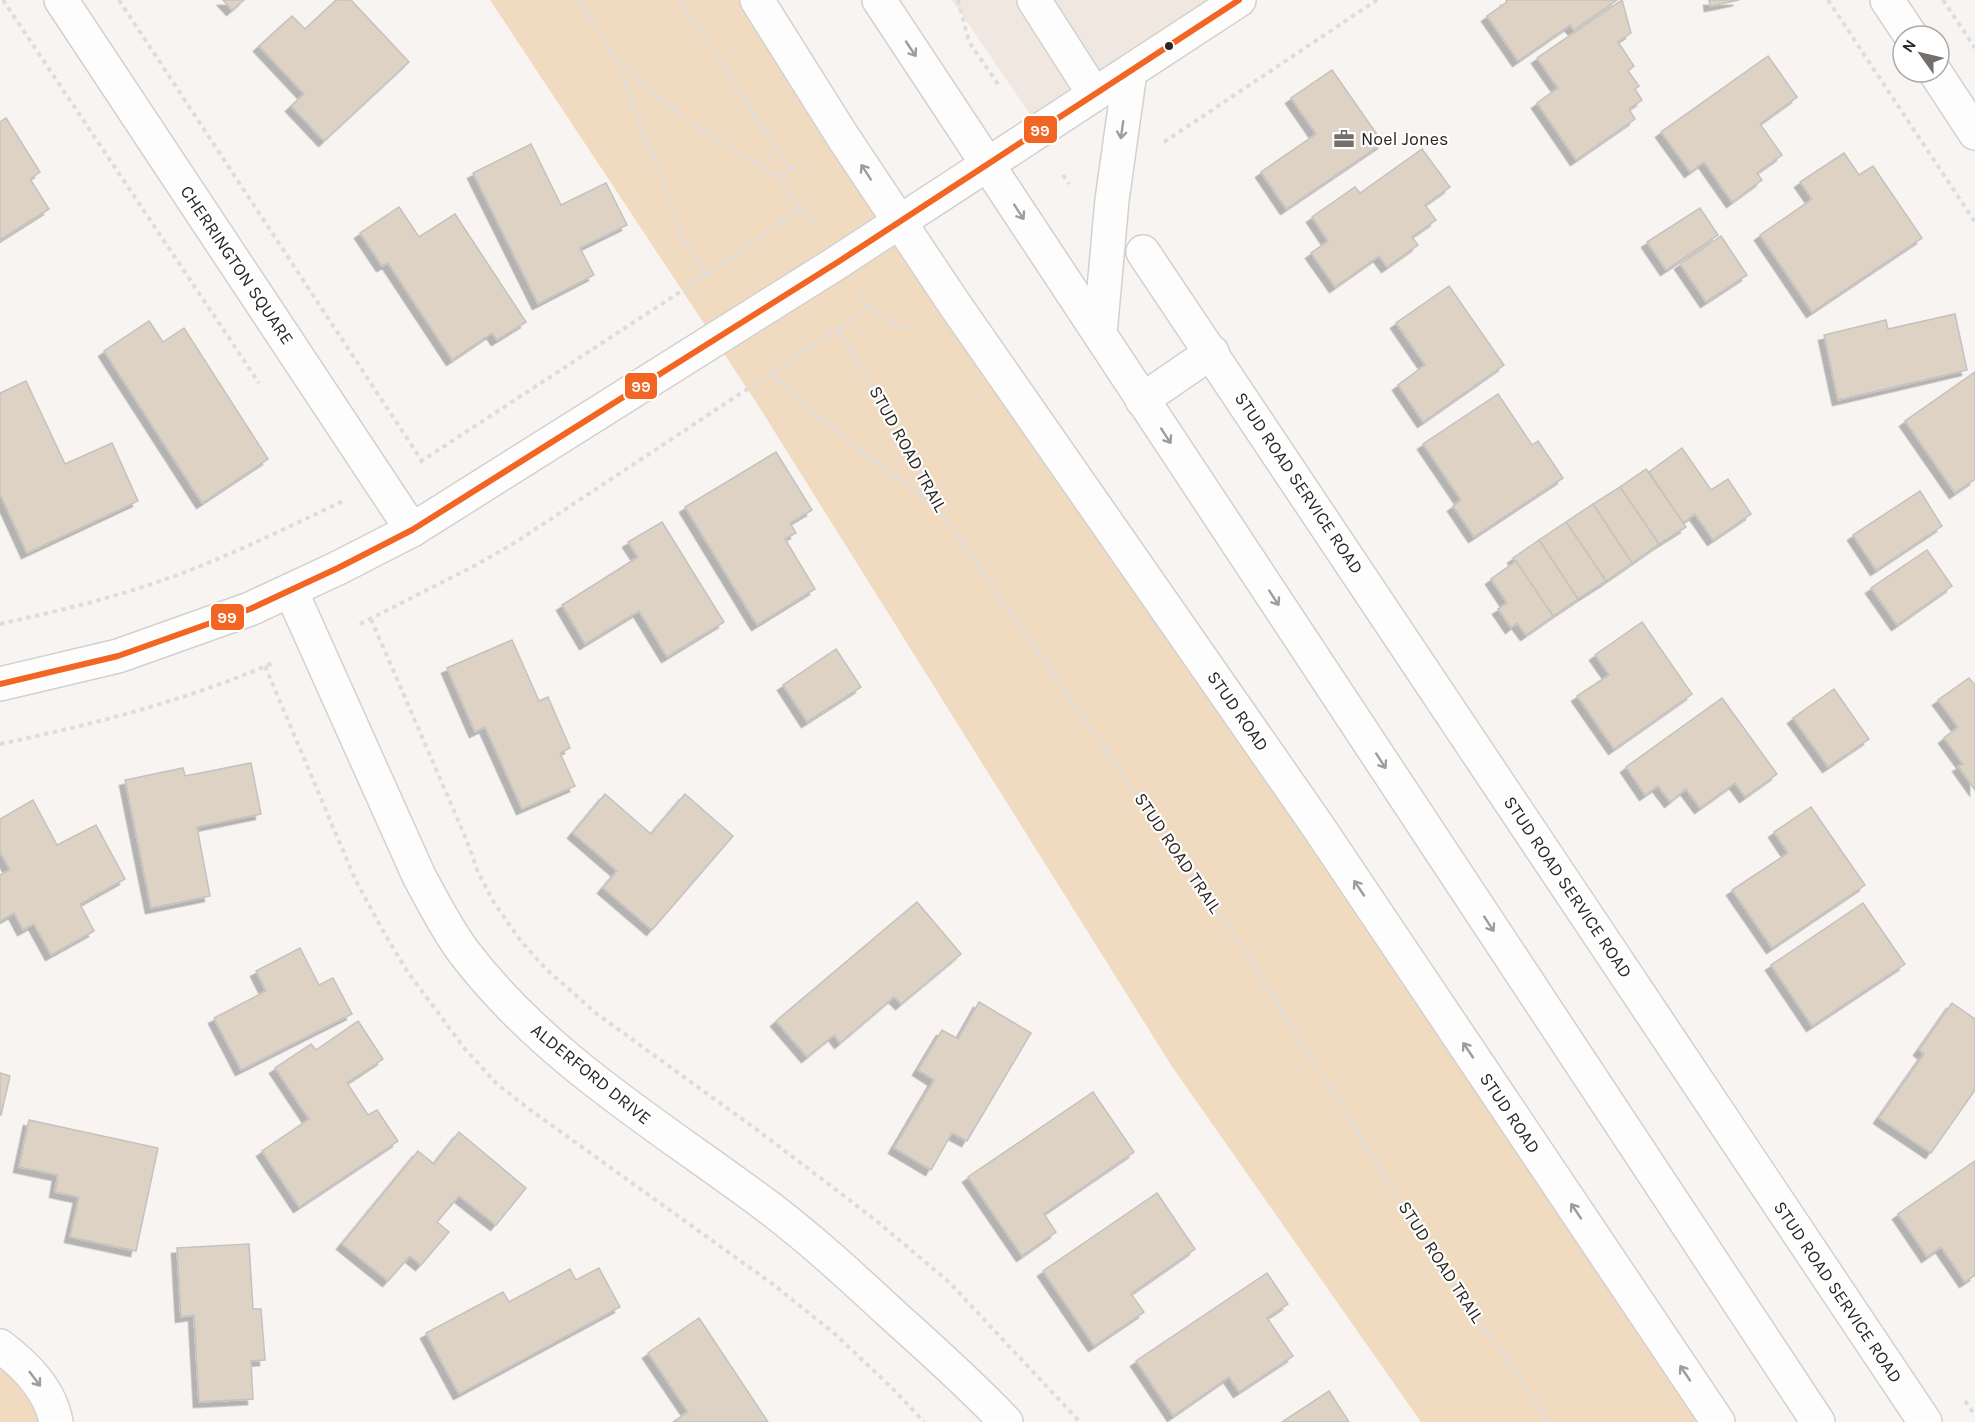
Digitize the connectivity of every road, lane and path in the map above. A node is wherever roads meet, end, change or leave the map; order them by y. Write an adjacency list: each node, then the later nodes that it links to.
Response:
1 (3, 0): 41 (path)
2 (61, 0): 45 (street, CHERRINGTON SQUARE)
3 (119, 0): 33 (path)
4 (580, 0): 17 (path)
5 (680, 0): 26 (path)
6 (757, 0): 29 (street, STUD ROAD, one-way to 6)
7 (879, 0): 25 (street, one-way to 25)
8 (958, 0): 19 (path)
9 (1034, 0): 21 (street)
10 (1239, 0): 18 (street)
11 (1377, 0): 23 (path)
12 (1828, 0): 31 (path)
13 (1887, 0): 15 (street)
14 (1943, 0): 16 (path)
15 (1903, 24)
16 (1975, 48)
17 (617, 62): 27 (path); 33 (path)
18 (1130, 72): 21 (street); 38 (street, one-way to 38)
19 (998, 84)
20 (1943, 84): 22 (street)
21 (1094, 94): 25 (street)
22 (1975, 133)
23 (1159, 146)
24 (813, 155): 26 (path)
25 (988, 164): 29 (street); 38 (street, one-way to 38)
26 (790, 170): 27 (path)
27 (778, 177): 28 (path)
28 (802, 208): 30 (path); 33 (path)
29 (899, 221): 45 (street); 58 (street, STUD ROAD, one-way to 29)
30 (812, 222)
31 (1975, 222)
32 (1143, 252): 39 (street, STUD ROAD SERVICE ROAD)
33 (706, 275)
34 (860, 294): 35 (path)
35 (869, 307): 36 (path); 37 (path)
36 (922, 322)
37 (838, 329): 40 (path); 44 (path, STUD ROAD TRAIL)
38 (1100, 334): 42 (street)
39 (1212, 352): 42 (street); 60 (street, STUD ROAD SERVICE ROAD)
40 (771, 373): 44 (path); 47 (path)
41 (260, 385)
42 (1142, 400): 59 (street, one-way to 59)
43 (332, 493): 48 (path)
44 (940, 510): 57 (path, STUD ROAD TRAIL)
45 (412, 530): 46 (street)
46 (291, 591): 51 (street); 55 (street, ALDERFORD DRIVE)
47 (371, 619): 49 (path); 56 (path)
48 (0, 624)
49 (360, 624)
50 (276, 661): 52 (path)
51 (0, 684)
52 (0, 744)
53 (0, 1346): 54 (street, one-way to 54)
54 (56, 1422)
55 (1006, 1422)
56 (1080, 1422)
57 (1549, 1422)
58 (1718, 1422)
59 (1818, 1422)
60 (1924, 1422)

